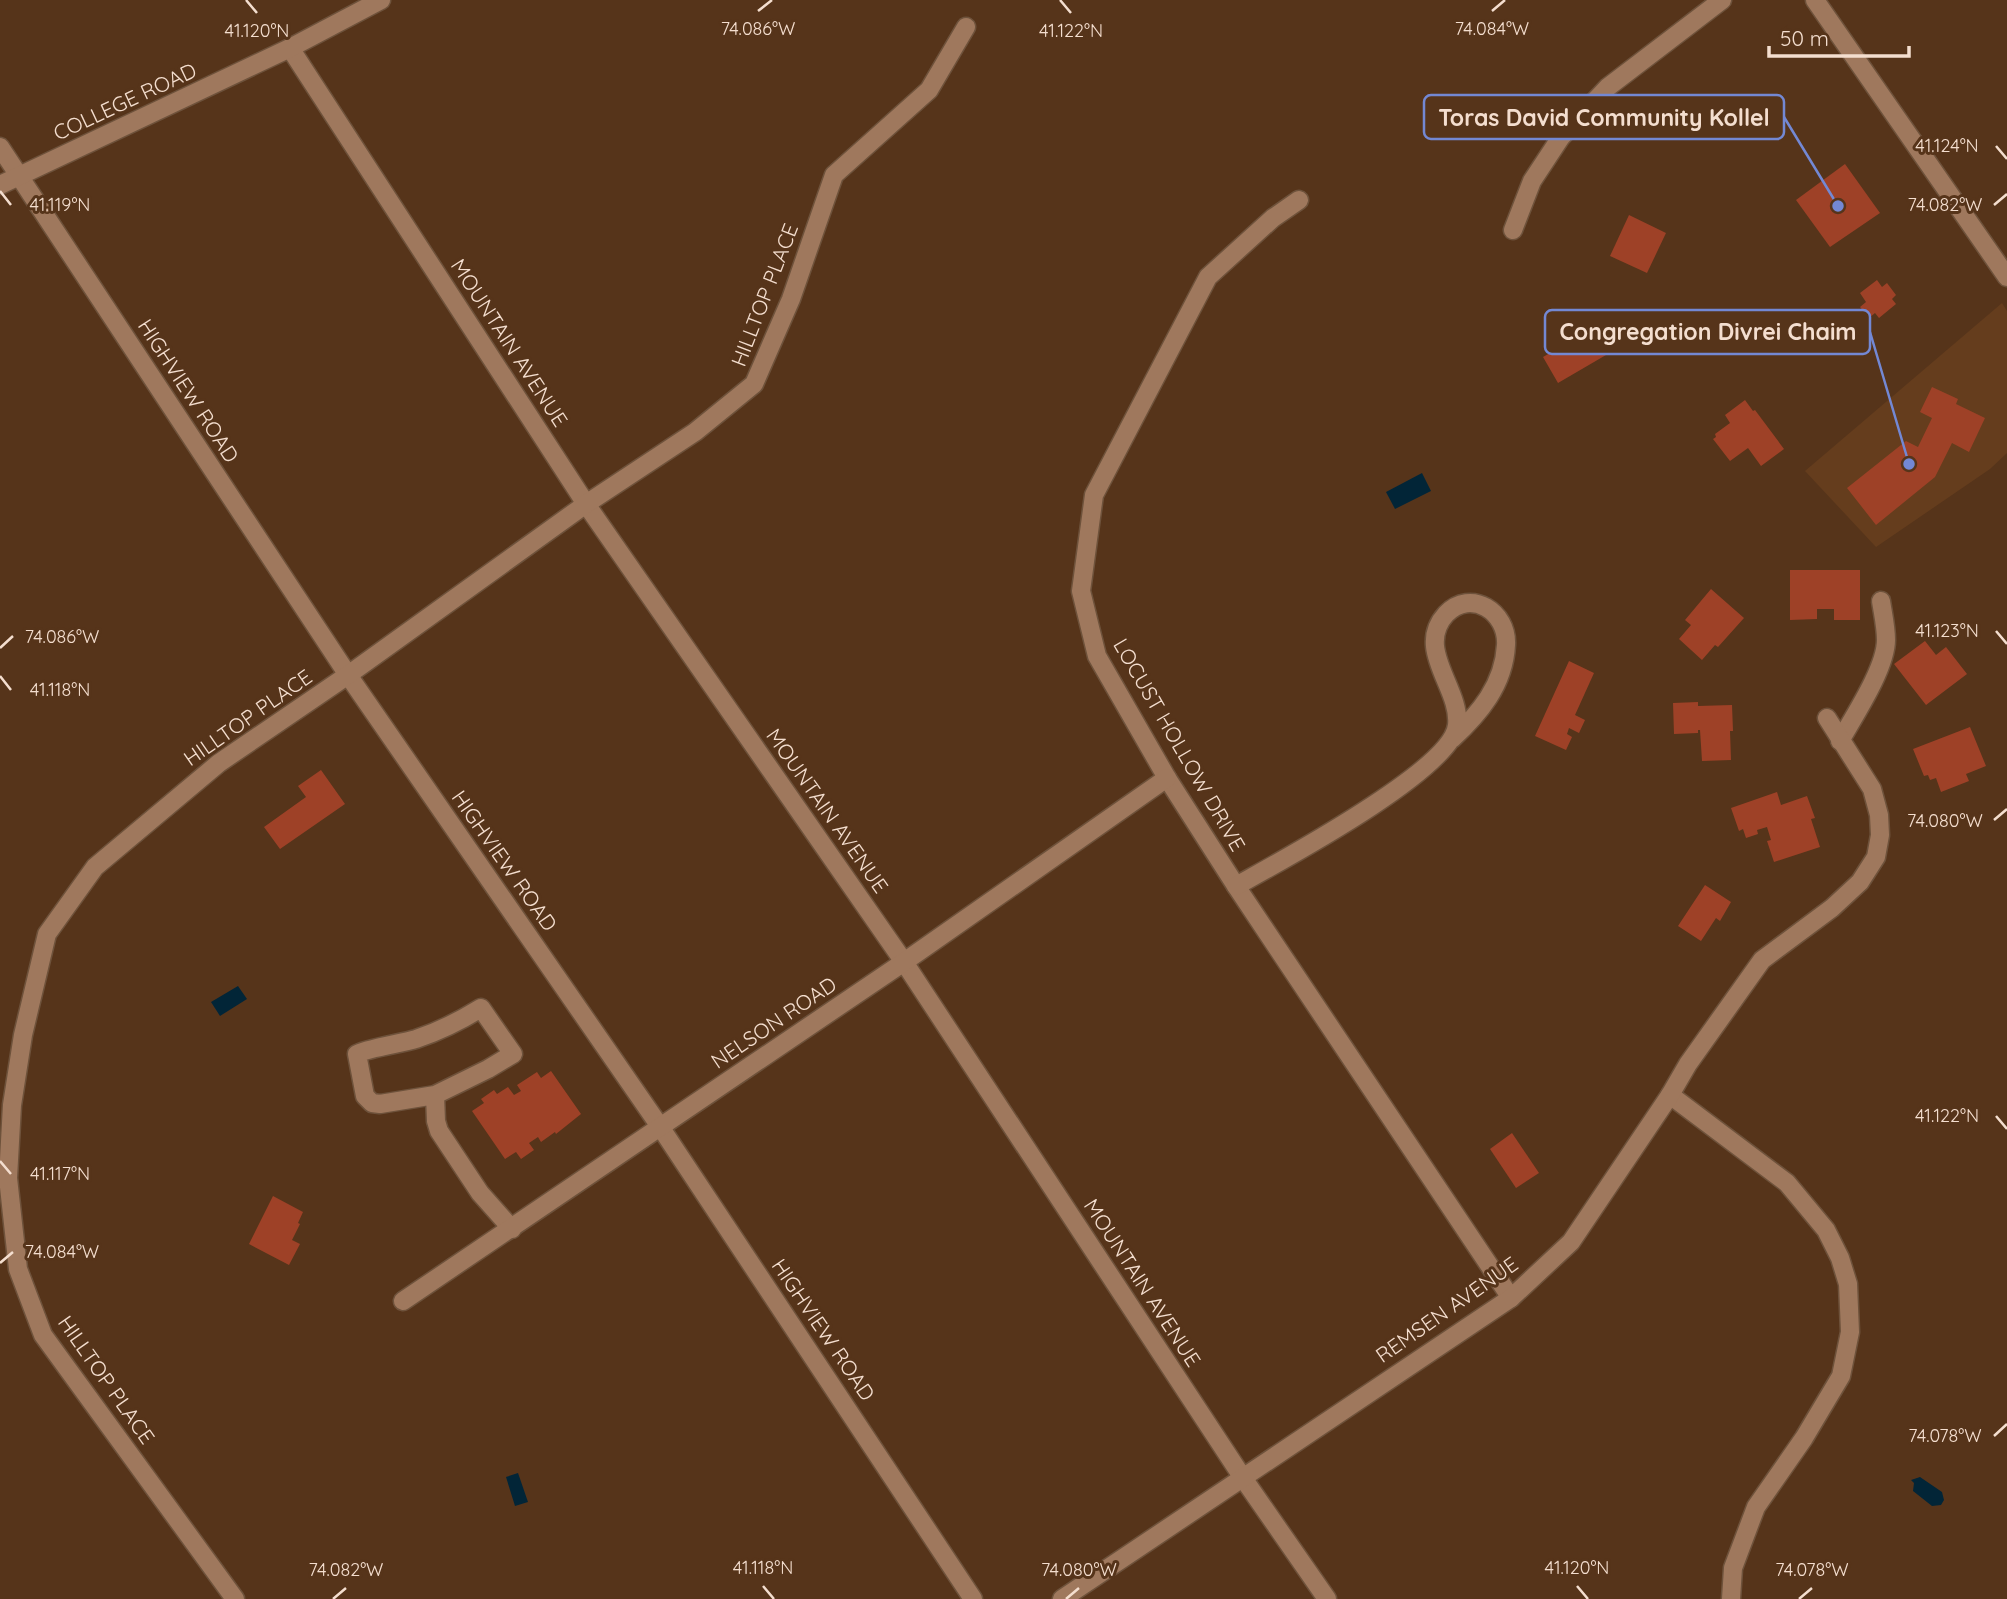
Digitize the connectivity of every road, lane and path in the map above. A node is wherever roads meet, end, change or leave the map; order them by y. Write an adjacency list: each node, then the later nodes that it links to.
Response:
1 (381, 0): 5 (street, COLLEGE ROAD)
2 (1723, 0): 10 (street)
3 (1815, 0): 11 (street)
4 (966, 27): 12 (street, HILLTOP PLACE)
5 (290, 48): 7 (street, COLLEGE ROAD); 12 (street, MOUNTAIN AVENUE)
6 (0, 147): 7 (street, HIGHVIEW ROAD)
7 (20, 177): 8 (street, COLLEGE ROAD); 14 (street, HIGHVIEW ROAD)
8 (0, 185)
9 (1299, 200): 18 (street, LOCUST HOLLOW DRIVE)
10 (1513, 230)
11 (2007, 277)
12 (586, 504): 14 (street, HILLTOP PLACE); 20 (street, MOUNTAIN AVENUE)
13 (1881, 601): 17 (street)
14 (348, 675): 23 (street, HILLTOP PLACE); 24 (street, HIGHVIEW ROAD)
15 (1827, 718): 17 (street, REMSEN AVENUE)
16 (1452, 740): 16 (street); 19 (street)
17 (1840, 741): 22 (street, REMSEN AVENUE)
18 (1167, 778): 19 (street, LOCUST HOLLOW DRIVE); 20 (street, NELSON ROAD)
19 (1236, 887): 26 (street, LOCUST HOLLOW DRIVE)
20 (904, 962): 24 (street, NELSON ROAD); 28 (street, MOUNTAIN AVENUE)
21 (435, 1095): 21 (street); 25 (street)
22 (1670, 1095): 26 (street, REMSEN AVENUE); 33 (street)
23 (6, 1104): 29 (street, HILLTOP PLACE)
24 (661, 1128): 25 (street, NELSON ROAD); 30 (street, HIGHVIEW ROAD)
25 (512, 1229): 27 (street, NELSON ROAD)
26 (1511, 1298): 28 (street, REMSEN AVENUE)
27 (404, 1301)
28 (1243, 1478): 31 (street, REMSEN AVENUE); 32 (street, MOUNTAIN AVENUE)
29 (235, 1599)
30 (973, 1599)
31 (1062, 1599)
32 (1327, 1599)
33 (1731, 1599)

